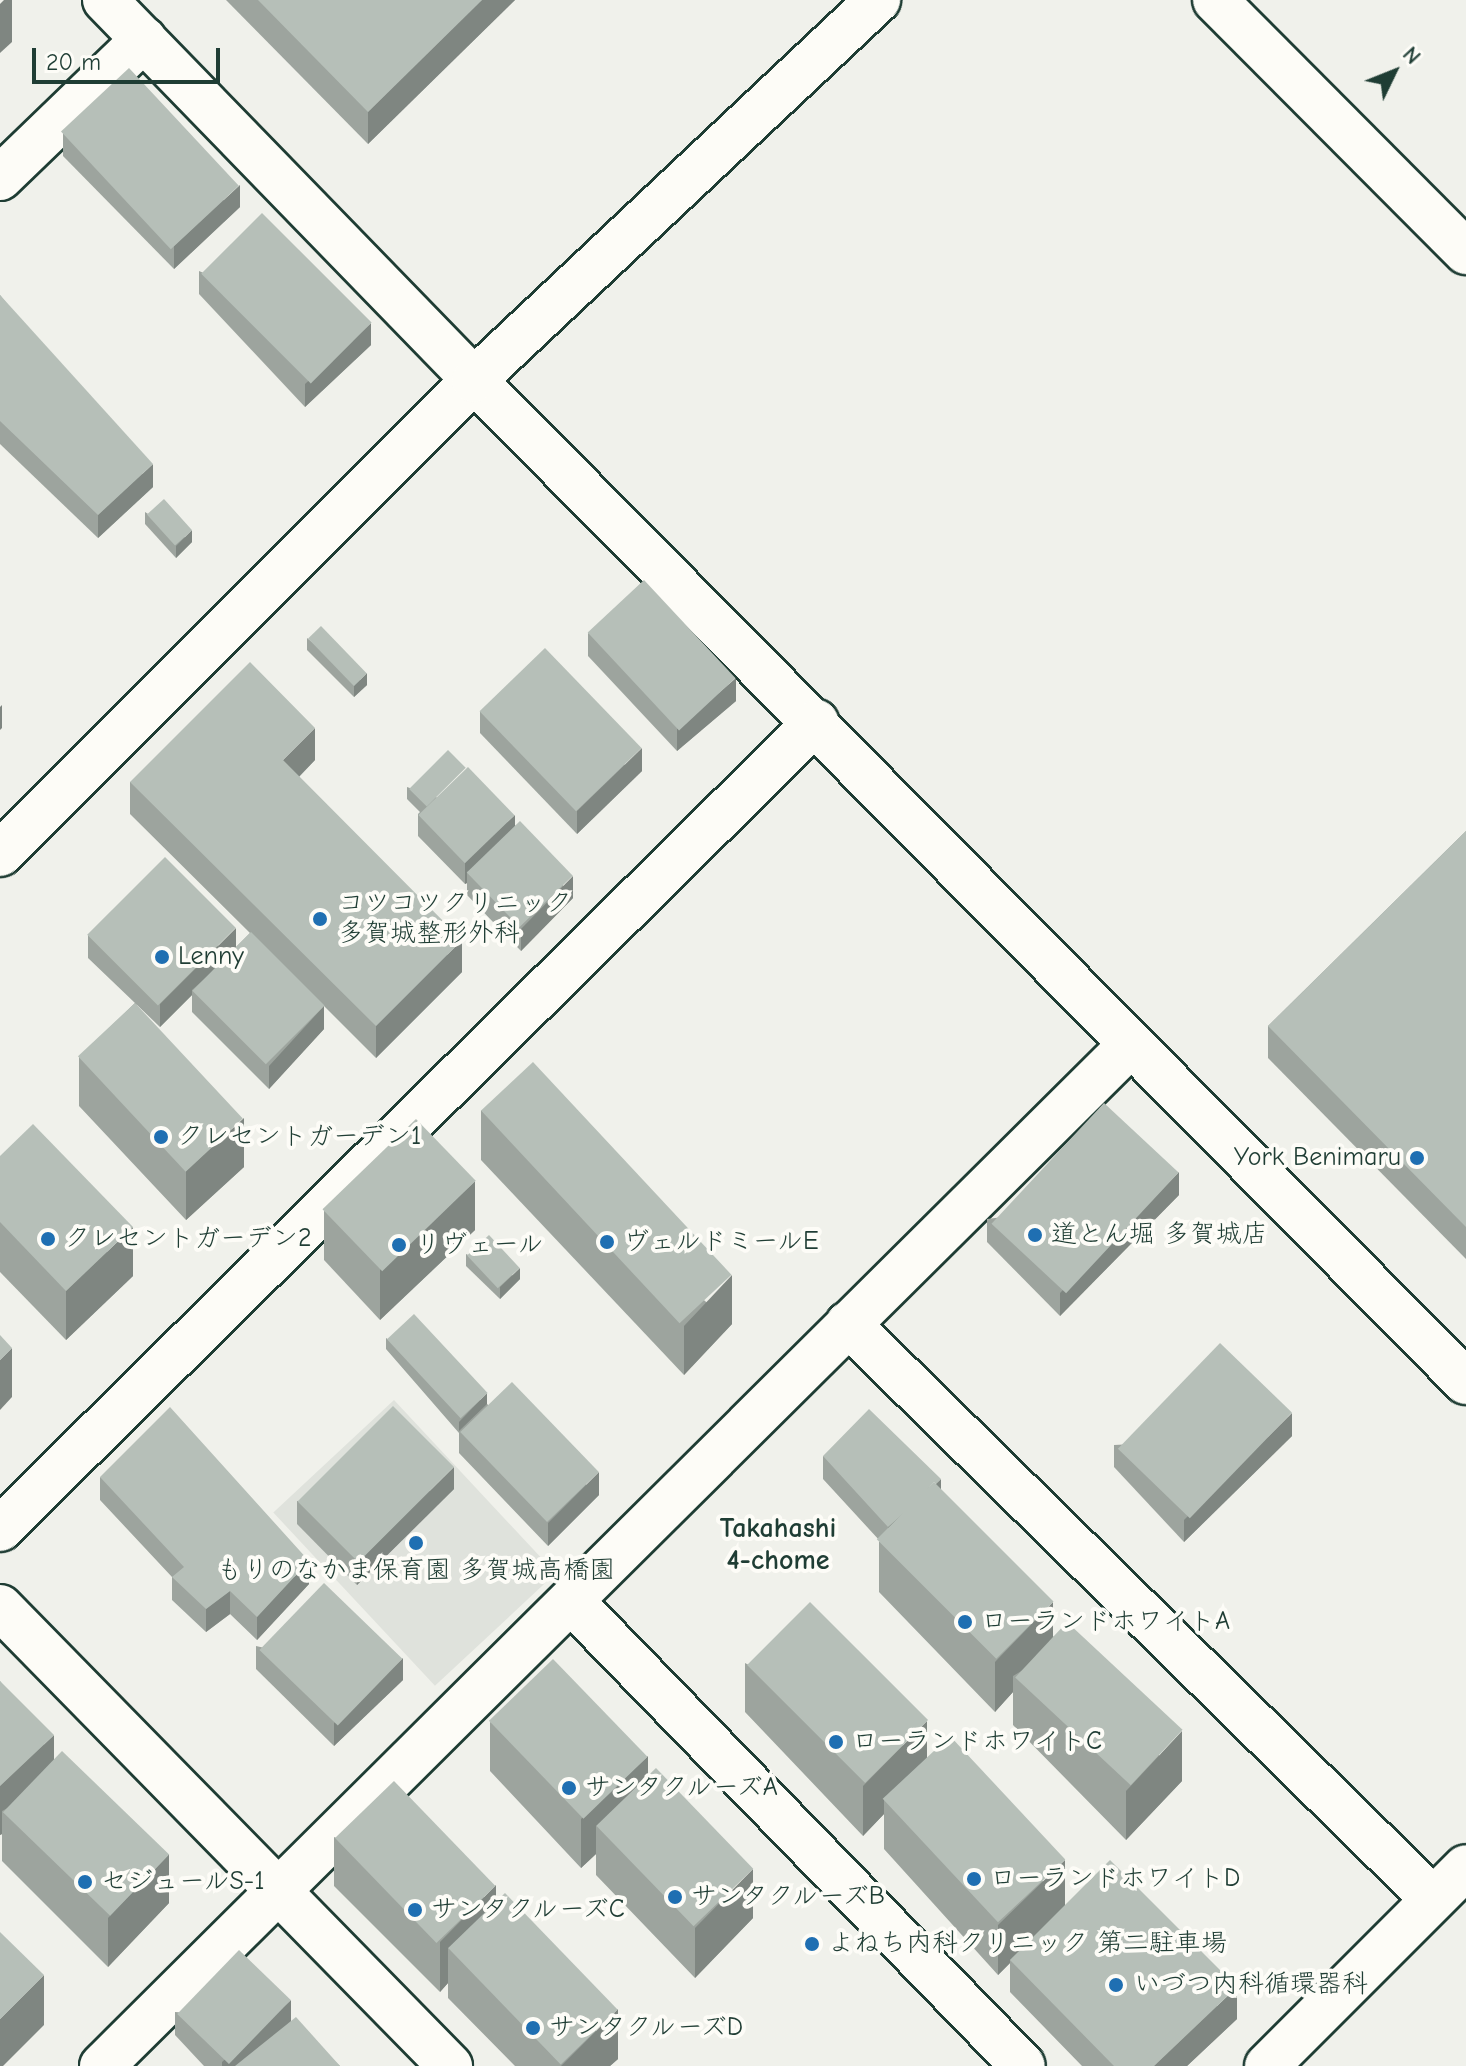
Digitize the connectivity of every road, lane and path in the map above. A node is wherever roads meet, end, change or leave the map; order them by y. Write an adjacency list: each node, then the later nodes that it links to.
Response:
1 (105, 0): 4 (street)
2 (878, 0): 7 (street)
3 (1215, 0): 6 (street)
4 (144, 39): 5 (street); 7 (street)
5 (0, 178)
6 (1466, 252)
7 (474, 380): 8 (street); 9 (street)
8 (816, 722): 10 (street); 13 (street)
9 (0, 854)
10 (1131, 1044): 11 (street); 12 (street)
11 (848, 1324): 14 (street); 18 (street)
12 (1466, 1382)
13 (0, 1529)
14 (571, 1601): 17 (street); 21 (street)
15 (0, 1607): 17 (street)
16 (1466, 1867): 18 (street)
17 (278, 1894): 19 (street); 20 (street)
18 (1433, 1899): 22 (street)
19 (102, 2066)
20 (450, 2066)
21 (1023, 2066)
22 (1267, 2066)

